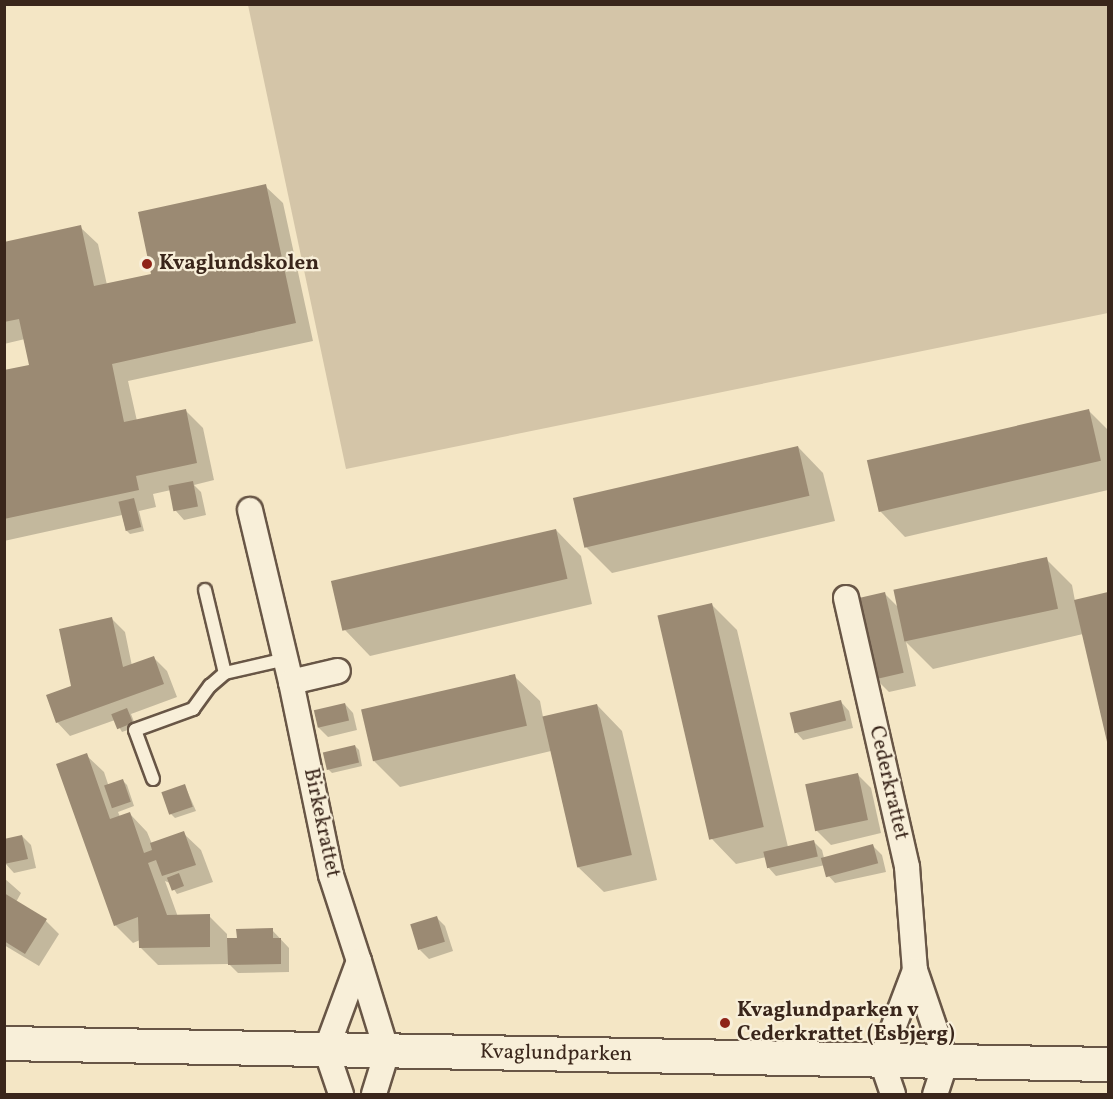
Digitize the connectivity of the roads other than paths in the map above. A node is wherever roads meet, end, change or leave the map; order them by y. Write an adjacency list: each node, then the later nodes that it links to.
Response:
1 (250, 510): 4 (street, Birkekrattet)
2 (205, 590): 6 (lane)
3 (846, 598): 9 (street, Cederkrattet)
4 (289, 670): 5 (street); 6 (lane); 8 (street, Birkekrattet)
5 (338, 670)
6 (225, 674): 7 (lane)
7 (153, 779)
8 (359, 961): 11 (street); 12 (street, Birkekrattet)
9 (915, 970): 13 (street, Cederkrattet); 14 (street, Cederkrattet)
10 (4, 1043): 11 (street, Kvaglundparken)
11 (326, 1050): 12 (street, Kvaglundparken); 16 (street)
12 (387, 1052): 13 (street, Kvaglundparken); 17 (street)
13 (881, 1060): 14 (street, Kvaglundparken); 18 (street)
14 (946, 1061): 15 (street, Kvaglundparken); 19 (street)
15 (1108, 1064)
16 (341, 1095)
17 (374, 1095)
18 (892, 1095)
19 (935, 1095)

